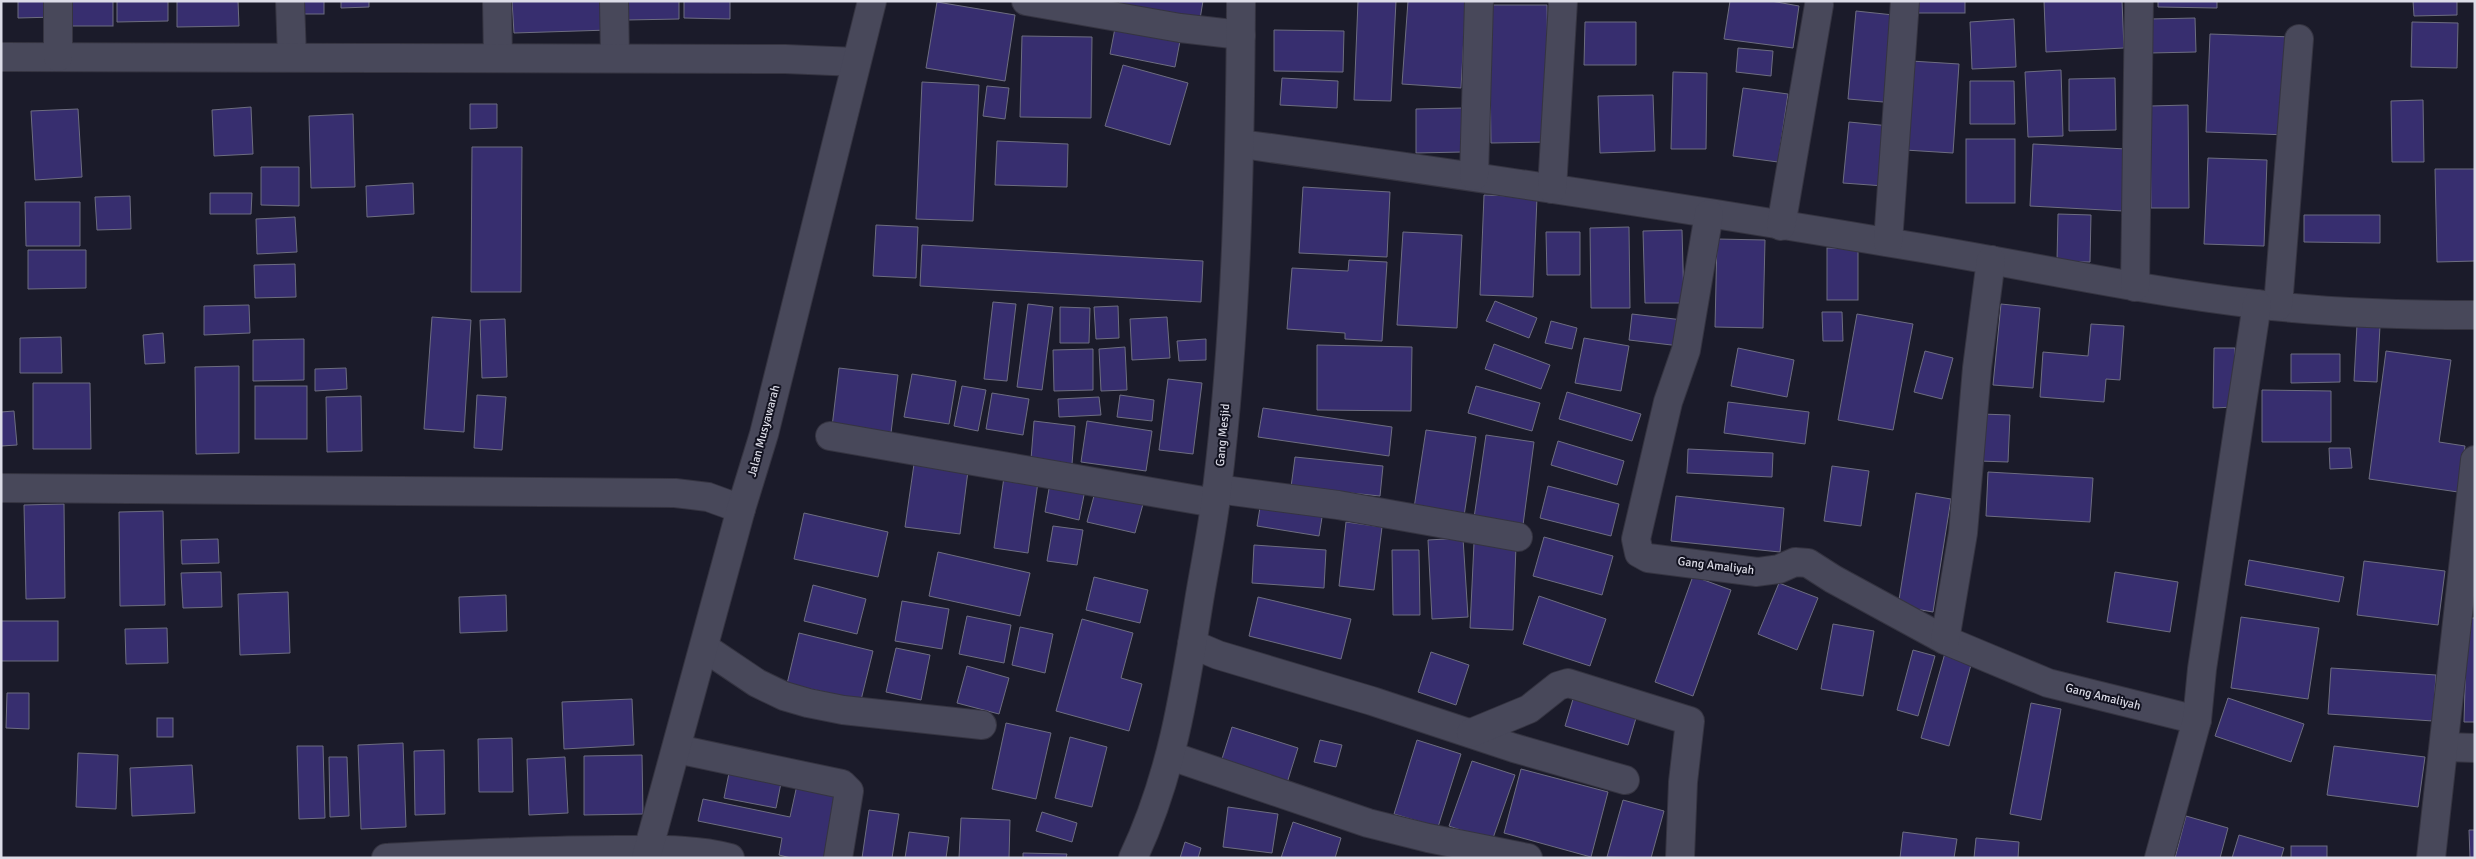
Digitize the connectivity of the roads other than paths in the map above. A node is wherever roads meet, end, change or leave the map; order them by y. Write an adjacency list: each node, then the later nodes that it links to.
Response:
1 (58, 1): 16 (street)
2 (290, 1): 17 (street)
3 (497, 1): 18 (street)
4 (614, 1): 19 (street)
5 (872, 1): 20 (street, Jalan Musyawarah)
6 (1026, 1): 13 (street)
7 (1241, 1): 13 (street, Gang Mesjid)
8 (1479, 1): 22 (street)
9 (1563, 1): 23 (street)
10 (1905, 1): 26 (street)
11 (2139, 1): 28 (street)
12 (1819, 5): 25 (street)
13 (1241, 35): 21 (street, Gang Mesjid)
14 (2300, 38): 29 (street)
15 (1, 57): 16 (street)
16 (58, 57): 17 (street)
17 (292, 57): 18 (street)
18 (498, 58): 19 (street)
19 (615, 58): 20 (street)
20 (856, 62): 35 (street, Jalan Musyawarah)
21 (1241, 144): 22 (street); 34 (street, Gang Mesjid)
22 (1474, 176): 23 (street)
23 (1552, 189): 24 (street)
24 (1709, 214): 25 (street); 37 (street, Gang Amaliyah)
25 (1781, 226): 26 (street)
26 (1888, 242): 27 (street)
27 (1991, 260): 28 (street); 37 (street)
28 (2135, 287): 29 (street)
29 (2268, 305): 30 (street); 40 (street)
30 (2475, 315)
31 (830, 436): 34 (street)
32 (2475, 460): 43 (street)
33 (1, 488): 35 (street)
34 (1216, 496): 36 (street); 38 (street, Gang Mesjid)
35 (741, 509): 39 (street, Jalan Musyawarah)
36 (1518, 537)
37 (1945, 640): 40 (street, Gang Amaliyah)
38 (1192, 644): 42 (street); 46 (street, Gang Mesjid)
39 (705, 648): 41 (street); 45 (street, Jalan Musyawarah)
40 (2197, 720): 55 (street)
41 (982, 725)
42 (1471, 733): 47 (street); 54 (street)
43 (2445, 747): 44 (street); 56 (street)
44 (2475, 748)
45 (677, 749): 48 (street, Jalan Musyawarah); 51 (street)
46 (1171, 756): 52 (street, Gang Mesjid); 53 (street)
47 (1625, 780)
48 (647, 854): 49 (street); 50 (street)
49 (386, 858)
50 (730, 858)
51 (838, 858)
52 (1134, 858)
53 (1528, 858)
54 (1680, 858)
55 (2158, 858)
56 (2431, 858)

